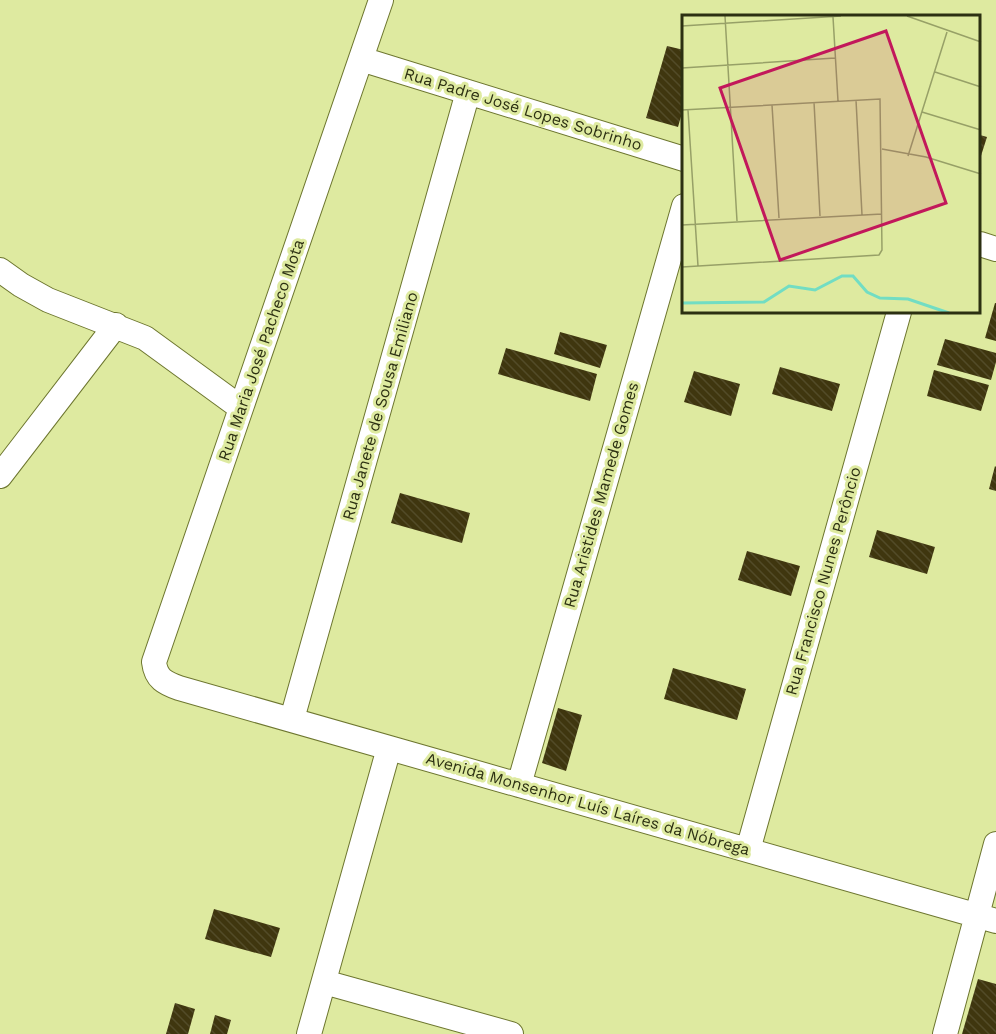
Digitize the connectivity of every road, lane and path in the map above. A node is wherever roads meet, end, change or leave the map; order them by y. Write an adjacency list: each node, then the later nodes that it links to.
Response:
1 (381, 0): 2 (street, Rua Maria José Pacheco Mota)
2 (361, 59): 3 (street, Rua Padre José Lopes Sobrinho); 11 (street, Rua Maria José Pacheco Mota)
3 (468, 92): 4 (street, Rua Padre José Lopes Sobrinho); 14 (street, Rua Janete de Sousa Emiliano)
4 (682, 158)
5 (682, 213): 16 (street, Rua Aristides Mamede Gomes)
6 (981, 244): 7 (street)
7 (996, 249)
8 (0, 270): 10 (street)
9 (898, 314): 18 (street, Rua Francisco Nunes Perôncio)
10 (116, 325): 11 (street); 12 (street)
11 (241, 408): 13 (street, Rua Maria José Pacheco Mota)
12 (0, 476)
13 (179, 688): 14 (street, Avenida Monsenhor Luís Laíres da Nóbrega)
14 (292, 719): 15 (street, Avenida Monsenhor Luís Laíres da Nóbrega)
15 (389, 748): 16 (street, Avenida Monsenhor Luís Laíres da Nóbrega); 20 (street)
16 (519, 785): 18 (street, Avenida Monsenhor Luís Laíres da Nóbrega)
17 (996, 844): 19 (street)
18 (747, 850): 19 (street, Avenida Monsenhor Luís Laíres da Nóbrega)
19 (986, 918): 23 (street)
20 (324, 982): 21 (street); 22 (street)
21 (309, 1034)
22 (511, 1034)
23 (945, 1034)

